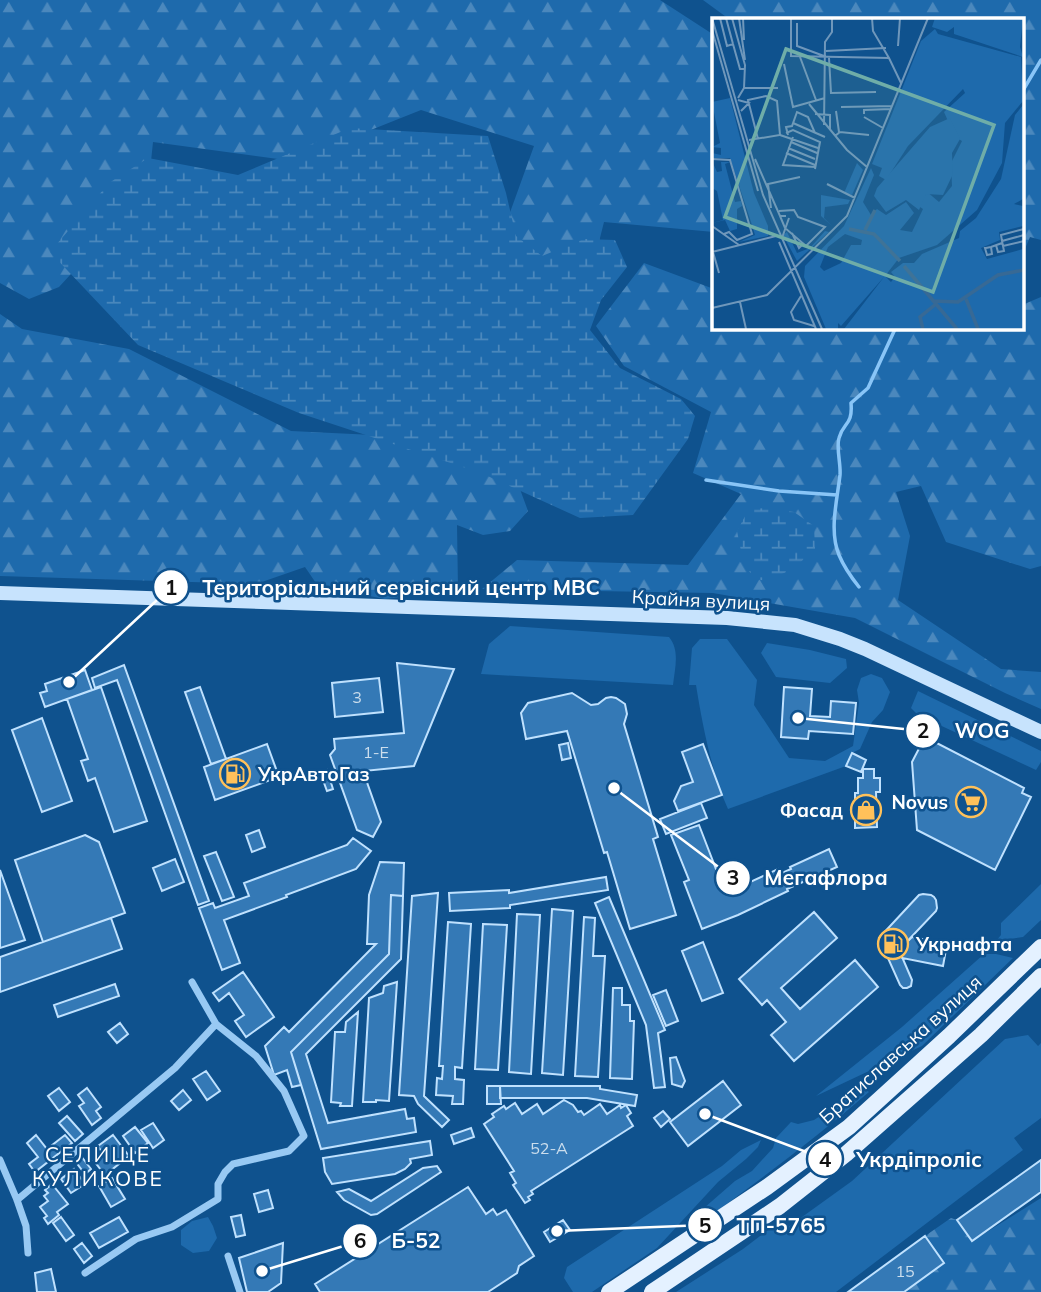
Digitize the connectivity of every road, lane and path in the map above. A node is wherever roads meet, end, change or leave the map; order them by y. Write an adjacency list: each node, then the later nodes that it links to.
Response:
1 (0, 593): 2 (street, Крайня вулиця)
2 (1041, 732)
3 (1041, 947): 13 (main road, Братиславська вулиця)
4 (1041, 976): 14 (main road)
5 (192, 982): 6 (street)
6 (216, 1024): 8 (street); 11 (street)
7 (0, 1160): 8 (street)
8 (17, 1200): 9 (street)
9 (28, 1253)
10 (228, 1256): 12 (street)
11 (85, 1273)
12 (240, 1292)
13 (609, 1292)
14 (652, 1292)

